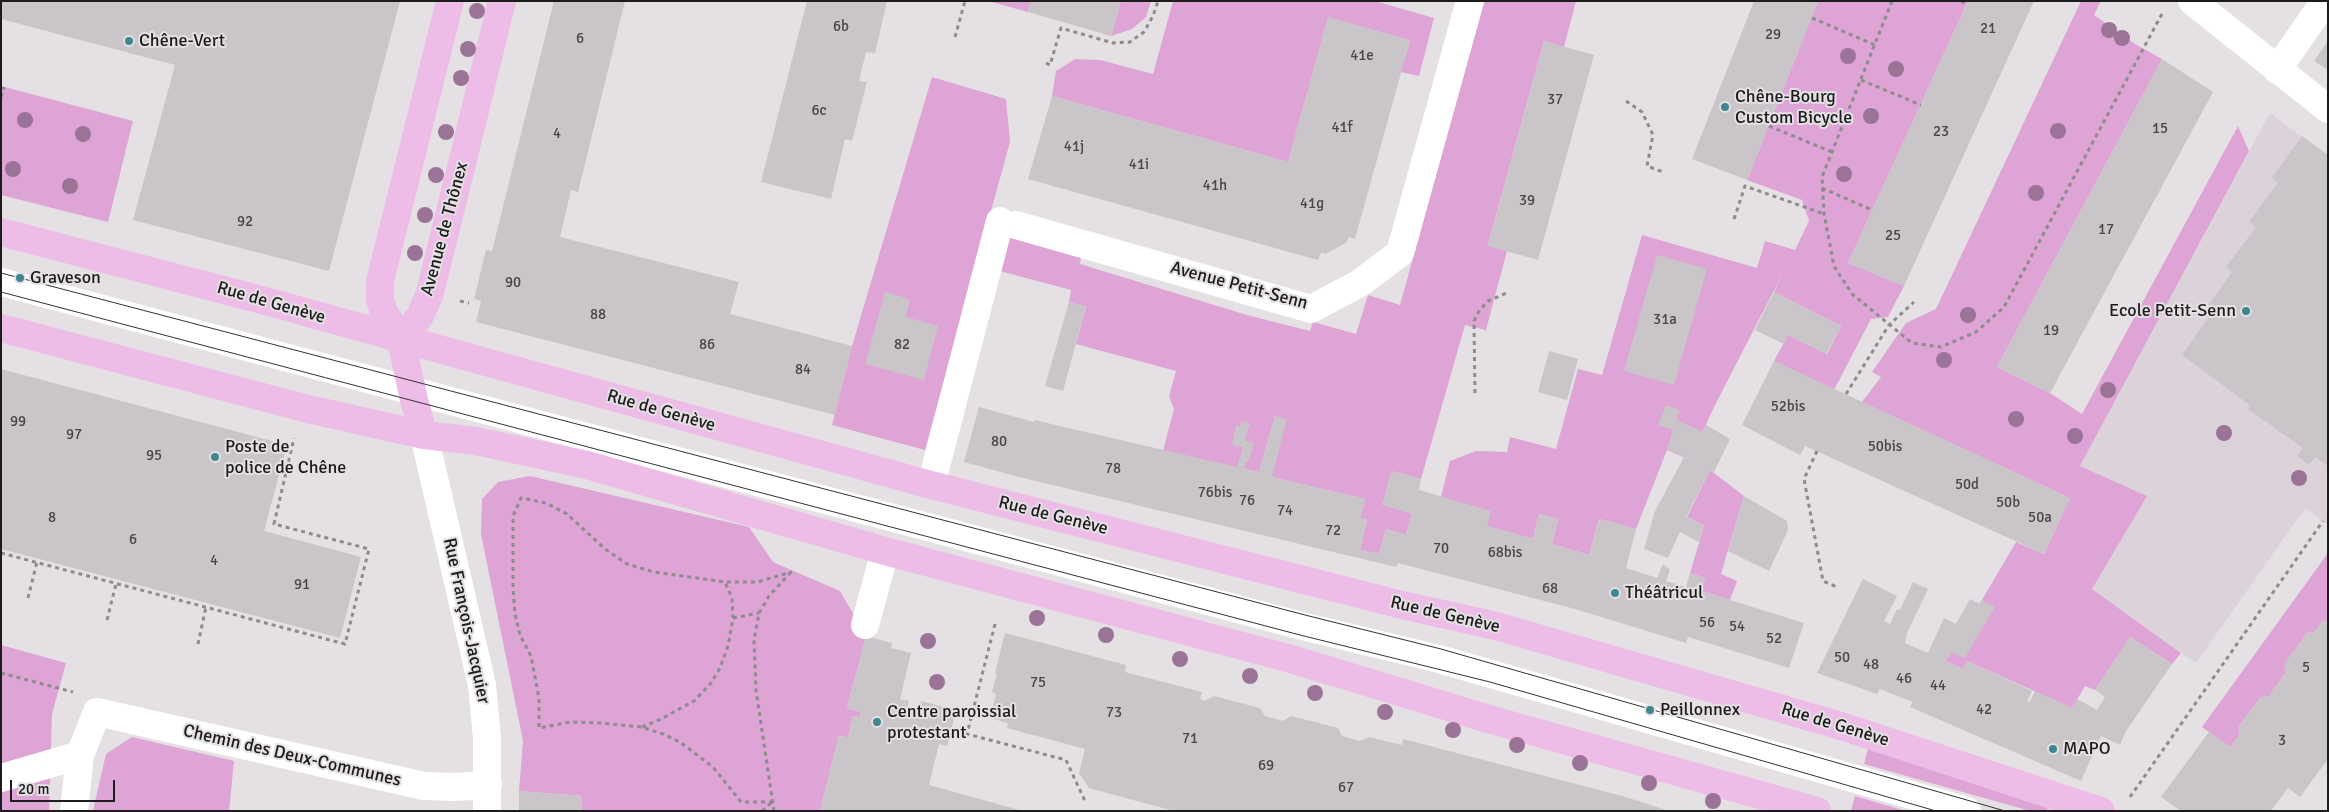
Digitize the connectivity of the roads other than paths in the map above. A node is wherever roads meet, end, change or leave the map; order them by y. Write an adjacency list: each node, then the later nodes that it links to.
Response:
1 (450, 1): 11 (main road)
2 (502, 1): 11 (main road, Avenue de Thônex)
3 (1470, 1): 14 (street, Avenue Petit-Senn)
4 (2192, 1): 6 (street)
5 (2325, 1): 6 (street)
6 (2277, 70): 7 (street)
7 (2328, 110)
8 (1, 232): 11 (main road, Rue de Genève)
9 (1, 282): 12 (street)
10 (1, 328): 13 (main road)
11 (401, 340): 12 (main road); 14 (main road, Rue de Genève)
12 (411, 390): 13 (main road); 23 (street)
13 (424, 435): 15 (main road); 19 (street, Rue François-Jacquier)
14 (931, 485): 20 (main road, Rue de Genève)
15 (885, 551): 16 (street); 22 (main road)
16 (865, 625)
17 (80, 755): 18 (street); 19 (street, Chemin des Deux-Communes); 21 (street)
18 (1, 778)
19 (487, 798)
20 (2113, 807)
21 (74, 811)
22 (1817, 811)
23 (1967, 811)

